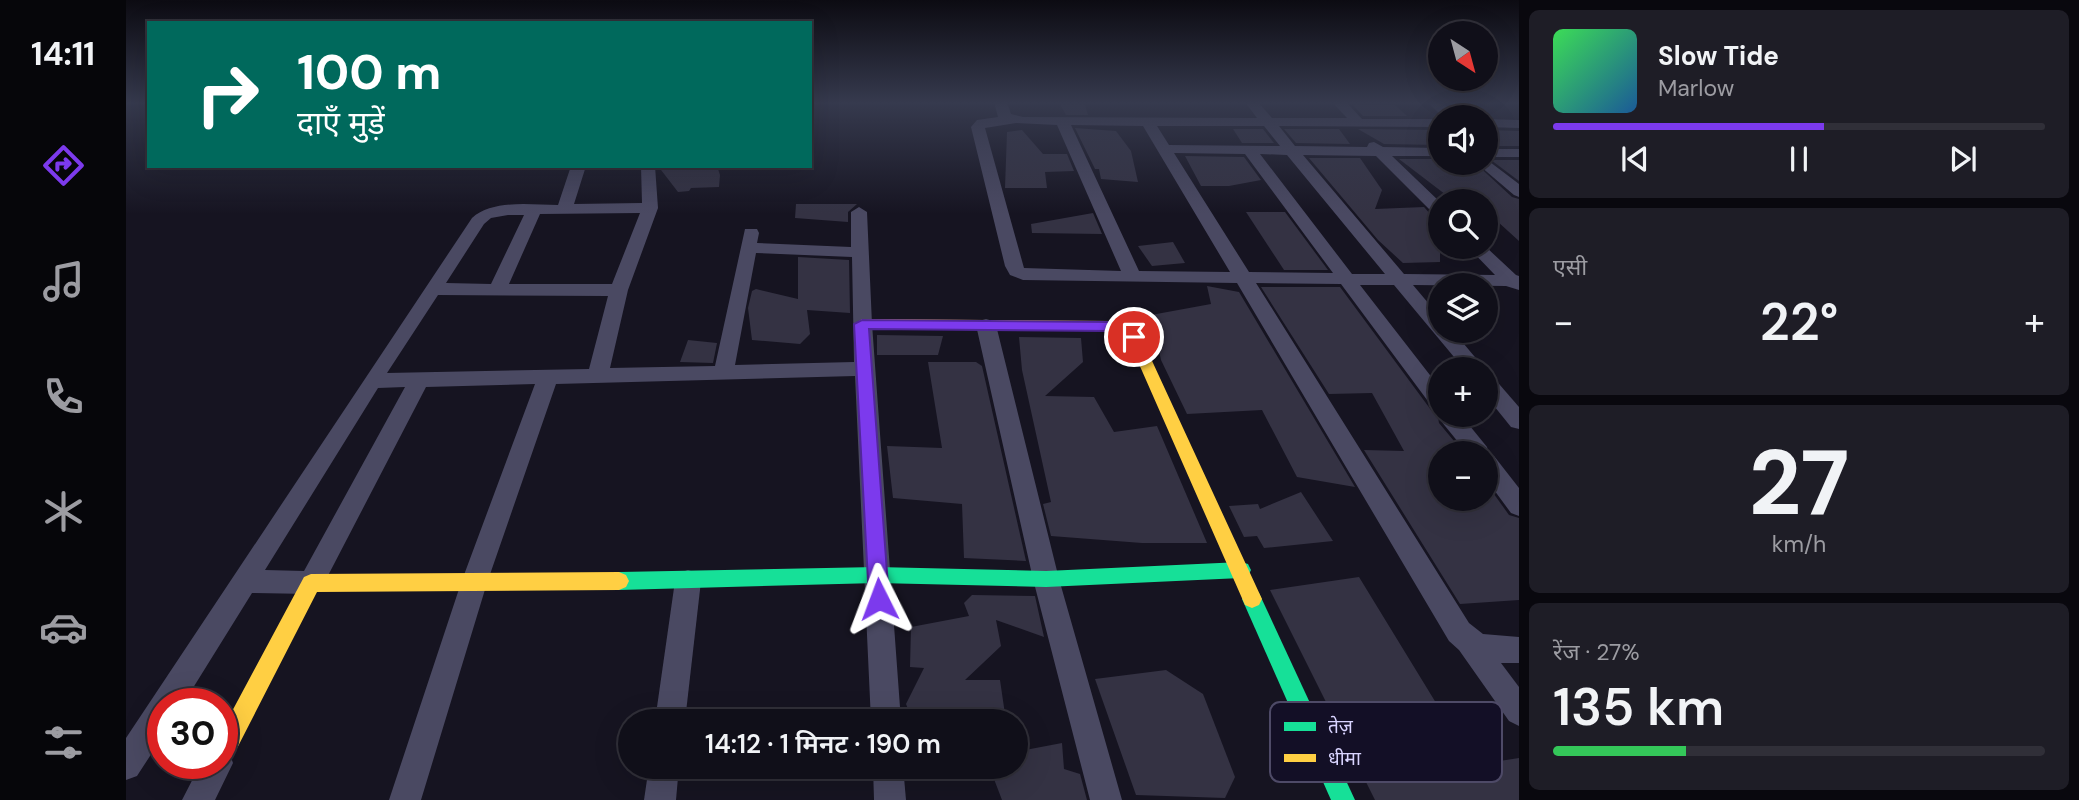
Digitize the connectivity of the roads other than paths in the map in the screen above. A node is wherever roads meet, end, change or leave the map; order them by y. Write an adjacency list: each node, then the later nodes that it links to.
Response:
1 (981, 139): 24 (street)
2 (1070, 139): 24 (street)
3 (1158, 139): 6 (street)
4 (1282, 139): 8 (street)
5 (1369, 139): 9 (street)
6 (1164, 149): 7 (street); 25 (street)
7 (1249, 150): 8 (street); 26 (street)
8 (1291, 150): 9 (street); 27 (street)
9 (1381, 152): 10 (street); 17 (street)
10 (1428, 152)
11 (1498, 153): 12 (street)
12 (1519, 153)
13 (578, 168): 19 (street)
14 (648, 168): 18 (street)
15 (1498, 174): 16 (street)
16 (1519, 192)
17 (1428, 199)
18 (650, 208): 19 (street); 31 (street)
19 (564, 209): 20 (street)
20 (534, 210): 29 (street); 30 (street)
21 (859, 212): 22 (street)
22 (860, 252): 33 (street); 38 (street)
23 (1489, 259): 28 (street)
24 (1133, 277): 25 (street)
25 (1241, 278): 26 (street); 57 (street)
26 (1345, 279): 27 (street); 43 (street)
27 (1398, 280): 28 (street); 32 (street)
28 (1516, 283)
29 (432, 289): 30 (street); 42 (street)
30 (498, 289): 31 (street)
31 (619, 290): 39 (street)
32 (1428, 315)
33 (862, 324): 34 (street); 37 (street)
34 (986, 325): 50 (street); 52 (street)
35 (1452, 343): 36 (street)
36 (1465, 357)
37 (865, 369): 38 (street); 51 (street)
38 (724, 372): 39 (street)
39 (598, 375): 40 (street)
40 (548, 377): 41 (street); 56 (street)
41 (419, 380): 42 (street); 55 (street)
42 (372, 381): 53 (street)
43 (1428, 387)
44 (1498, 396): 45 (street)
45 (1519, 421)
46 (1458, 427): 47 (street)
47 (1470, 441)
48 (1498, 478): 49 (street)
49 (1519, 506)
50 (1241, 570): 52 (street); 60 (street)
51 (877, 575): 52 (street); 54 (street); 62 (street)
52 (1046, 579): 75 (street)
53 (247, 581): 55 (street); 59 (street)
54 (688, 581): 56 (street); 61 (street)
55 (311, 583): 56 (street); 64 (street)
56 (474, 583): 72 (street)
57 (1471, 645): 58 (street); 63 (street)
58 (1519, 650)
59 (177, 688)
60 (1300, 702)
61 (672, 709)
62 (885, 709)
63 (1519, 711)
64 (238, 723)
65 (147, 733): 66 (street)
66 (126, 765)
67 (209, 779): 71 (street)
68 (662, 779): 73 (street)
69 (889, 779): 74 (street)
70 (1335, 782): 76 (street)
71 (198, 800)
72 (405, 800)
73 (660, 800)
74 (890, 800)
75 (1105, 800)
76 (1343, 800)

